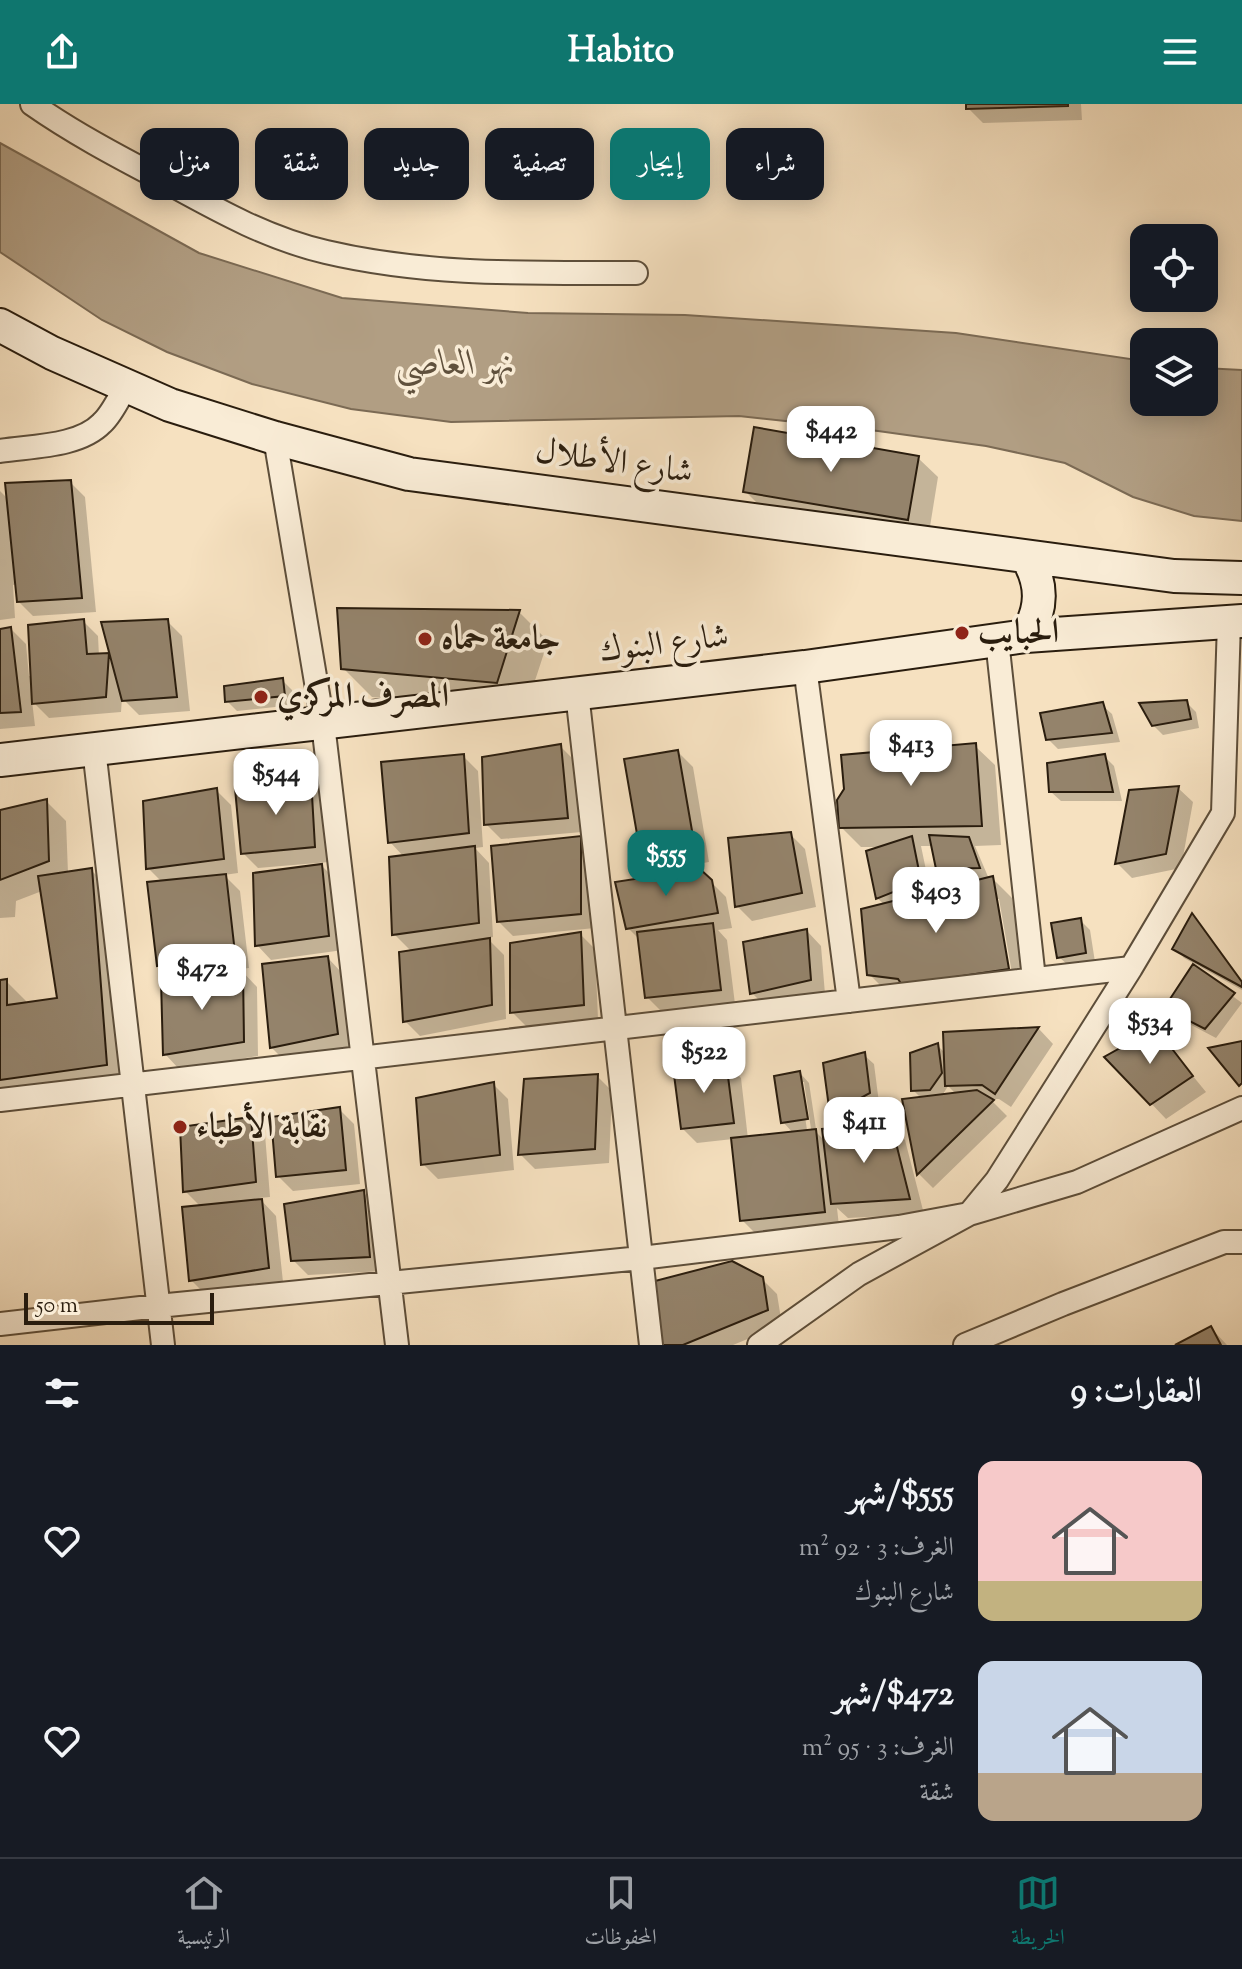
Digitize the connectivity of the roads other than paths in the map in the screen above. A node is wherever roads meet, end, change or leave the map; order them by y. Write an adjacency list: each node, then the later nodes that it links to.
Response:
1 (32, 104): 2 (street)
2 (636, 273)
3 (0, 325): 4 (main road, شارع الأطلال)
4 (126, 386): 5 (main road, شارع الأطلال); 6 (street)
5 (275, 438): 7 (main road, شارع الأطلال); 13 (street)
6 (0, 451)
7 (1027, 557): 8 (main road, شارع الأطلال); 10 (main road)
8 (1242, 578)
9 (1236, 622): 10 (main road, شارع البنوك); 16 (street)
10 (1012, 638): 11 (main road, شارع البنوك); 17 (street)
11 (805, 667): 12 (main road, شارع البنوك); 18 (street)
12 (577, 693): 13 (main road, شارع البنوك); 19 (street)
13 (323, 724): 14 (main road, شارع البنوك); 20 (street)
14 (94, 749): 15 (main road, شارع البنوك); 21 (street)
15 (0, 760)
16 (1131, 968): 17 (street); 24 (street)
17 (1034, 979): 18 (street)
18 (849, 1001): 19 (street)
19 (616, 1028): 20 (street); 26 (street)
20 (362, 1058): 21 (street); 27 (street)
21 (133, 1084): 22 (street); 28 (street)
22 (0, 1100)
23 (1242, 1108): 24 (street)
24 (969, 1214): 26 (street); 33 (street)
25 (1242, 1242): 34 (street)
26 (641, 1258): 27 (street); 32 (street)
27 (390, 1282): 28 (street); 31 (street)
28 (158, 1306): 29 (street); 30 (street)
29 (0, 1324)
30 (163, 1345)
31 (397, 1345)
32 (651, 1345)
33 (759, 1345)
34 (965, 1345)

